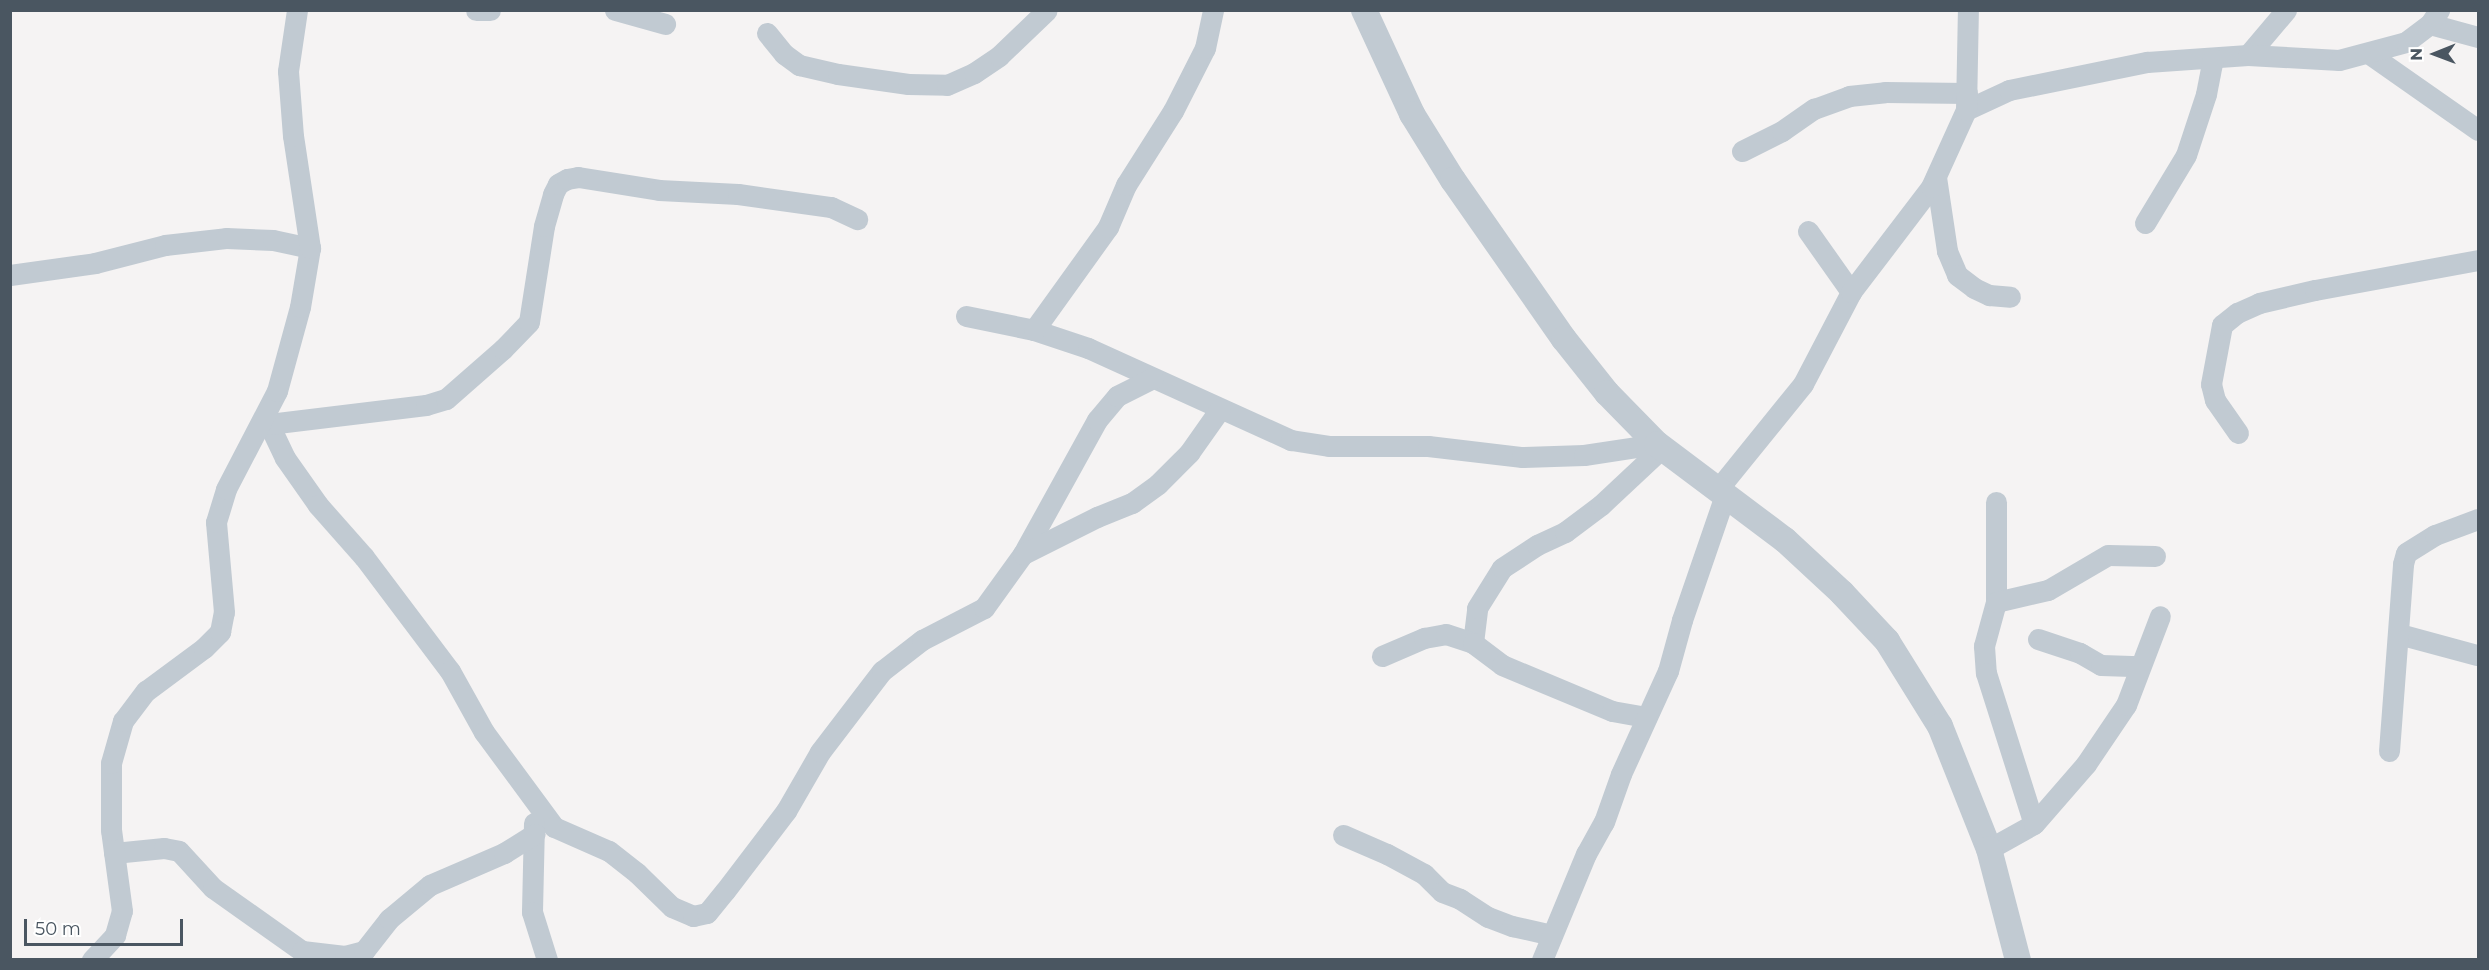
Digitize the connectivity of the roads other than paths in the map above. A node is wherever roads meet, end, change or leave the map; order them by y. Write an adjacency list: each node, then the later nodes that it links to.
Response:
1 (297, 10): 24 (street)
2 (476, 10): 3 (street)
3 (490, 10)
4 (615, 10): 11 (street)
5 (1047, 10): 12 (street)
6 (1213, 10): 30 (street)
7 (1364, 10): 35 (street)
8 (1968, 10): 17 (street)
9 (2286, 10): 15 (street)
10 (2435, 17): 13 (street); 14 (street)
11 (665, 24)
12 (767, 33)
13 (2478, 37)
14 (2368, 53): 15 (street); 18 (street)
15 (2248, 55): 16 (street)
16 (2214, 59): 17 (street); 22 (street)
17 (1966, 102): 19 (street); 20 (street)
18 (2478, 130)
19 (1742, 151)
20 (1936, 177): 27 (street); 28 (street)
21 (857, 219): 33 (street)
22 (2145, 222)
23 (1808, 231): 27 (street)
24 (310, 248): 26 (street); 33 (street)
25 (2478, 260): 34 (street)
26 (10, 276)
27 (1851, 292): 36 (street)
28 (2010, 297)
29 (966, 316): 30 (street)
30 (1035, 330): 31 (street)
31 (1153, 378): 32 (street); 39 (street)
32 (1220, 409): 35 (street); 39 (street)
33 (267, 421): 51 (street); 56 (street)
34 (2238, 433)
35 (1660, 446): 36 (street); 45 (street)
36 (1722, 492): 49 (street); 55 (street)
37 (1996, 502): 41 (street)
38 (2478, 519): 43 (street)
39 (1023, 554): 51 (street)
40 (2154, 556): 41 (street)
41 (1996, 602): 52 (street)
42 (2160, 616): 48 (street)
43 (2399, 634): 46 (street); 50 (street)
44 (2038, 639): 48 (street)
45 (1473, 643): 47 (street); 49 (street)
46 (2477, 655)
47 (1382, 656)
48 (2139, 666): 52 (street)
49 (1646, 717): 57 (street)
50 (2389, 751)
51 (533, 801): 53 (street)
52 (2034, 824): 55 (street)
53 (534, 834): 56 (street); 59 (street)
54 (1343, 835): 57 (street)
55 (1989, 849): 61 (street)
56 (114, 853): 58 (street)
57 (1552, 934): 60 (street)
58 (92, 960)
59 (547, 960)
60 (1542, 960)
61 (2018, 960)

